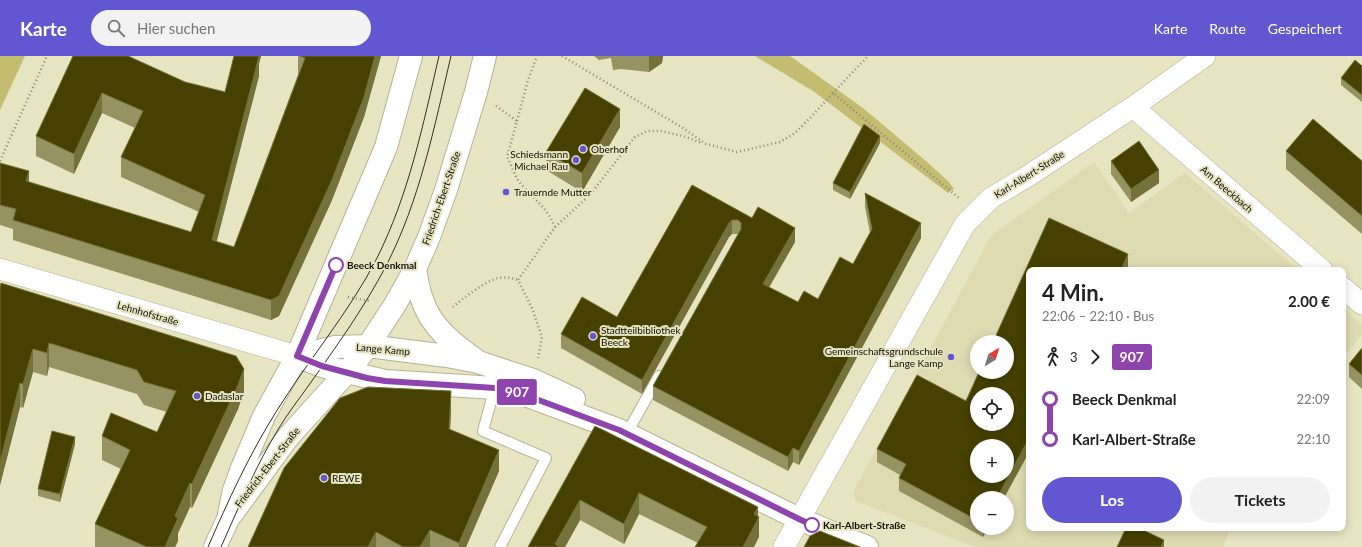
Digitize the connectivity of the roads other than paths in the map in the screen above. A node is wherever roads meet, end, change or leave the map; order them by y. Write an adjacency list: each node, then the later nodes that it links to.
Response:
1 (411, 56): 11 (street, Friedrich-Ebert-Straße)
2 (485, 56): 7 (street, Friedrich-Ebert-Straße)
3 (1205, 56): 4 (street, Karl-Albert-Straße)
4 (1132, 107): 5 (street, Am Beeckbach); 18 (street, Karl-Albert-Straße)
5 (1319, 267)
6 (0, 269): 11 (street, Lehnhofstraße)
7 (415, 269): 10 (street, Friedrich-Ebert-Straße); 12 (street)
8 (1346, 291): 9 (street)
9 (1362, 304)
10 (368, 346): 11 (street, Lange Kamp); 12 (street, Lange Kamp); 14 (street, Friedrich-Ebert-Straße)
11 (297, 356): 14 (street, Lange Kamp); 17 (street, Friedrich-Ebert-Straße)
12 (478, 362): 15 (street, Lange Kamp)
13 (665, 366): 16 (lane)
14 (347, 372): 15 (street, Lange Kamp); 17 (street, Friedrich-Ebert-Straße)
15 (498, 379): 16 (street, Lange Kamp); 16 (street, Lange Kamp); 20 (lane)
16 (623, 431): 18 (street, Lange Kamp)
17 (228, 519): 19 (street, Friedrich-Ebert-Straße)
18 (799, 519): 21 (street, Karl-Albert-Straße); 22 (street, Lange Kamp)
19 (215, 547)
20 (500, 547)
21 (784, 547)
22 (867, 547)

